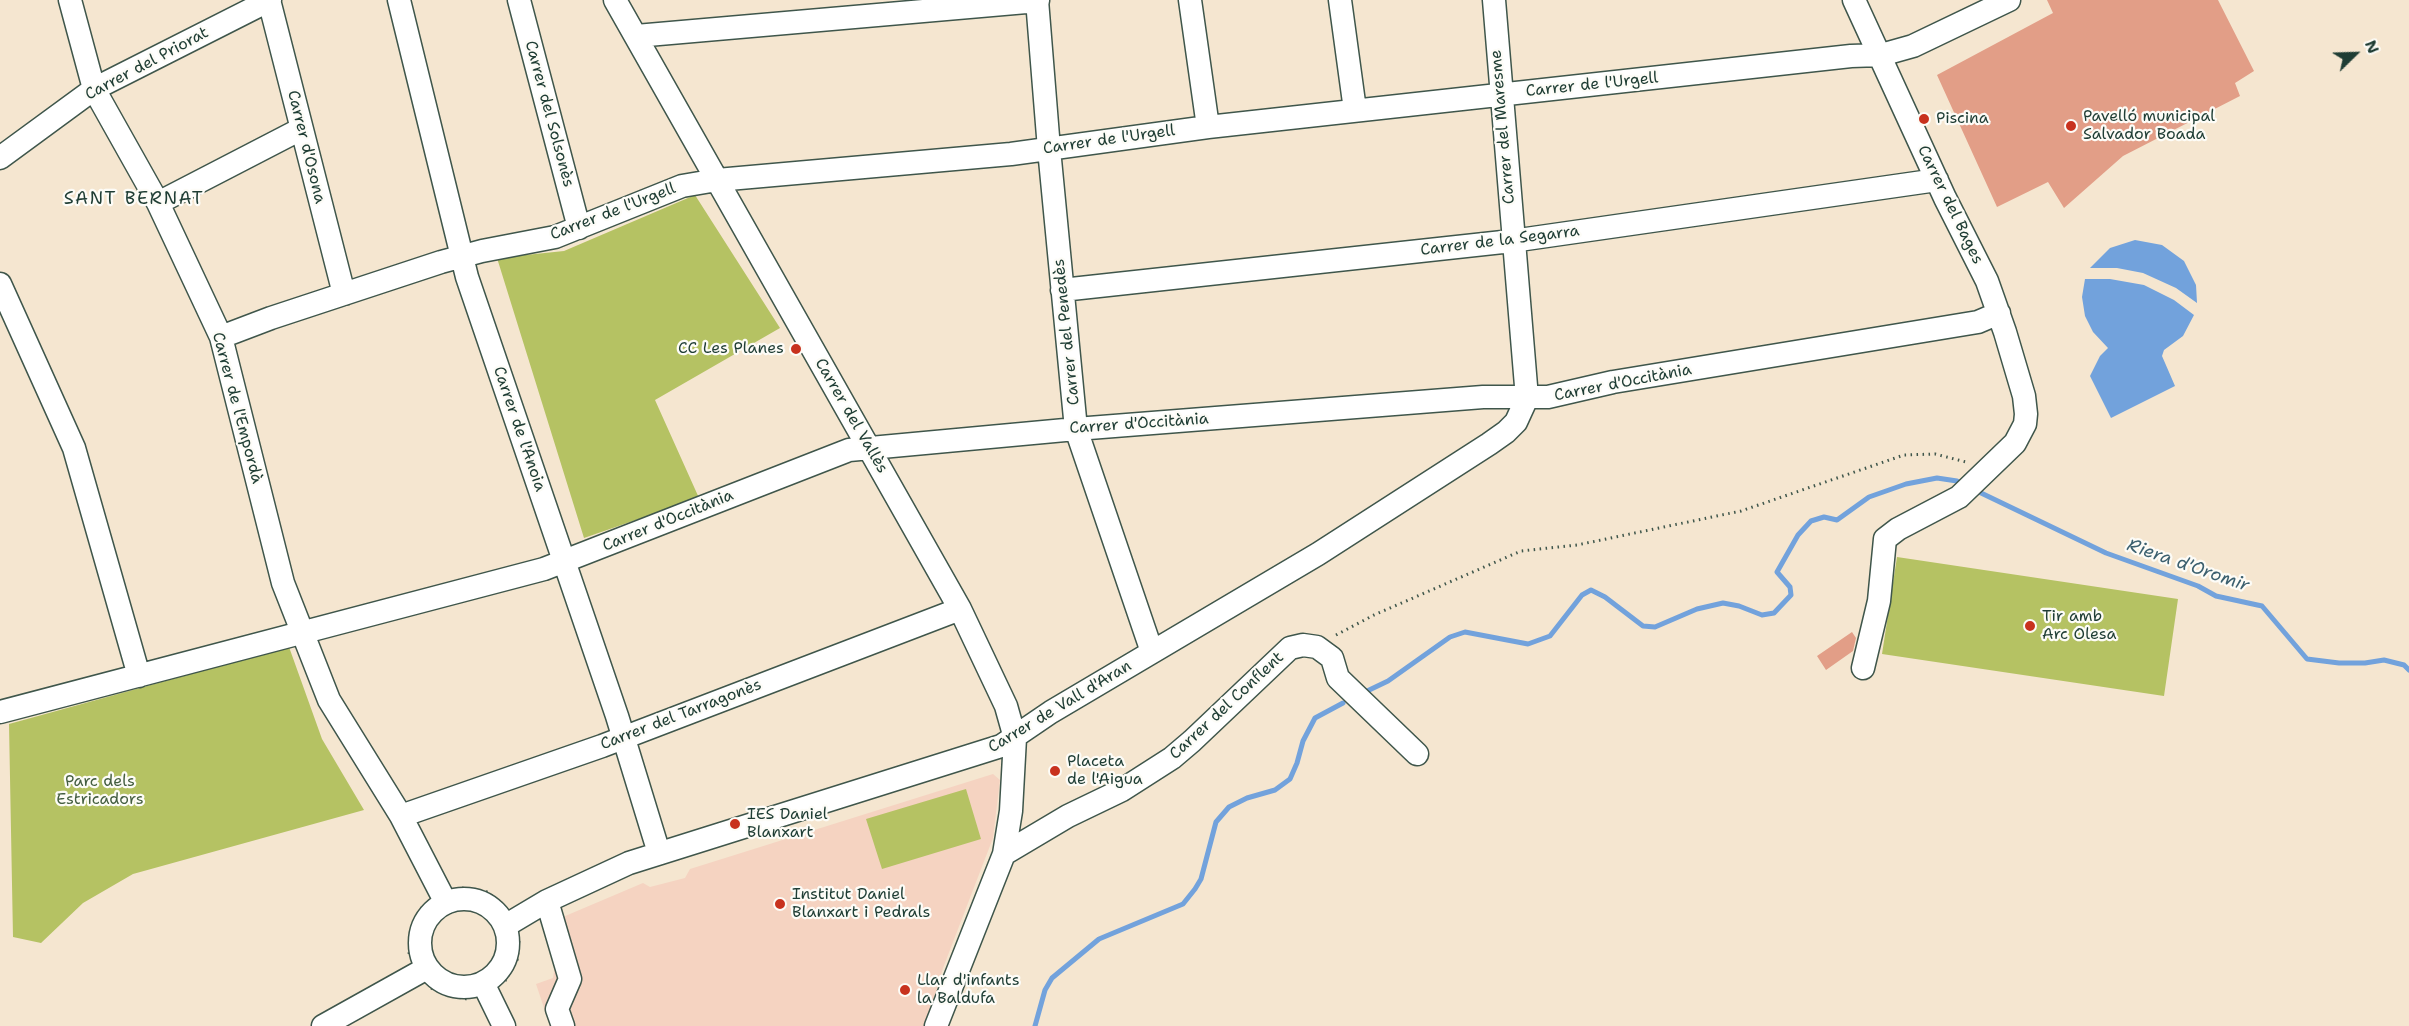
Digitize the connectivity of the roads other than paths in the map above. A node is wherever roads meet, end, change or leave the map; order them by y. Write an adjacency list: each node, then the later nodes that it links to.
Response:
1 (70, 0): 14 (street, Carrer de l'Empordà)
2 (269, 0): 14 (street, Carrer del Priorat); 18 (street, Carrer d'Osona)
3 (399, 0): 26 (street, Carrer de l'Anoia)
4 (519, 0): 24 (street, Carrer del Solsonès)
5 (615, 0): 12 (street, Carrer del Vallès)
6 (1037, 0): 12 (street); 19 (street, Carrer del Penedès)
7 (1190, 0): 17 (street)
8 (1340, 0): 16 (street)
9 (1494, 0): 15 (street, Carrer del Maresme)
10 (1854, 0): 13 (street, Carrer del Bages)
11 (2009, 0): 13 (street, Carrer de l'Urgell)
12 (636, 36): 21 (street, Carrer del Vallès)
13 (1881, 55): 15 (street, Carrer de l'Urgell); 22 (street, Carrer del Bages)
14 (94, 89): 20 (street, Carrer del Priorat); 23 (street, Carrer de l'Empordà)
15 (1500, 95): 16 (street, Carrer de l'Urgell); 25 (street, Carrer del Maresme)
16 (1355, 110): 17 (street, Carrer de l'Urgell)
17 (1208, 127): 19 (street, Carrer de l'Urgell)
18 (301, 129): 23 (street); 29 (street, Carrer d'Osona)
19 (1049, 149): 21 (street, Carrer de l'Urgell); 28 (street, Carrer del Penedès)
20 (0, 158)
21 (717, 180): 24 (street, Carrer de l'Urgell); 34 (street, Carrer del Vallès)
22 (1937, 180): 25 (street, Carrer de la Segarra); 30 (street, Carrer del Bages)
23 (158, 203): 31 (street, Carrer de l'Empordà)
24 (579, 228): 26 (street, Carrer de l'Urgell)
25 (1512, 241): 28 (street, Carrer de la Segarra); 32 (street, Carrer del Maresme)
26 (462, 257): 29 (street, Carrer de l'Urgell); 35 (street, Carrer de l'Anoia)
27 (0, 284): 40 (street)
28 (1062, 290): 33 (street, Carrer del Penedès)
29 (344, 294): 31 (street, Carrer de l'Urgell)
30 (1999, 313): 32 (street, Carrer d'Occitània); 39 (street, Carrer del Bages)
31 (221, 337): 37 (street, Carrer de l'Empordà)
32 (1527, 398): 33 (street, Carrer d'Occitània); 38 (street, Carrer de Vall d'Aran)
33 (1076, 429): 34 (street, Carrer d'Occitània); 38 (street, Carrer del Penedès)
34 (868, 446): 35 (street, Carrer d'Occitània); 36 (street, Carrer del Vallès)
35 (564, 562): 37 (street, Carrer d'Occitània); 42 (street, Carrer de l'Anoia)
36 (960, 609): 42 (street, Carrer del Tarragonès); 43 (street, Carrer del Vallès)
37 (302, 634): 40 (street, Carrer d'Occitània); 45 (street, Carrer de l'Empordà)
38 (1152, 652): 43 (street, Carrer de Vall d'Aran)
39 (1863, 668)
40 (138, 676): 41 (street, Carrer d'Occitània)
41 (0, 712)
42 (623, 737): 45 (street, Carrer del Tarragonès); 46 (street, Carrer de l'Anoia)
43 (1015, 738): 46 (street, Carrer de Vall d'Aran); 47 (street, Carrer del Vallès)
44 (1417, 754): 47 (street, Carrer del Conflent)
45 (401, 816): 48 (street, Carrer de l'Empordà)
46 (659, 853): 49 (street, Carrer de Vall d'Aran)
47 (1004, 854): 56 (street)
48 (443, 896): 50 (street); 51 (street)
49 (547, 901): 50 (street, Carrer de Vall d'Aran); 55 (street)
50 (510, 923): 52 (street)
51 (427, 968): 52 (street); 54 (street)
52 (483, 983): 53 (street)
53 (498, 1017)
54 (322, 1026)
55 (563, 1026)
56 (936, 1026)

